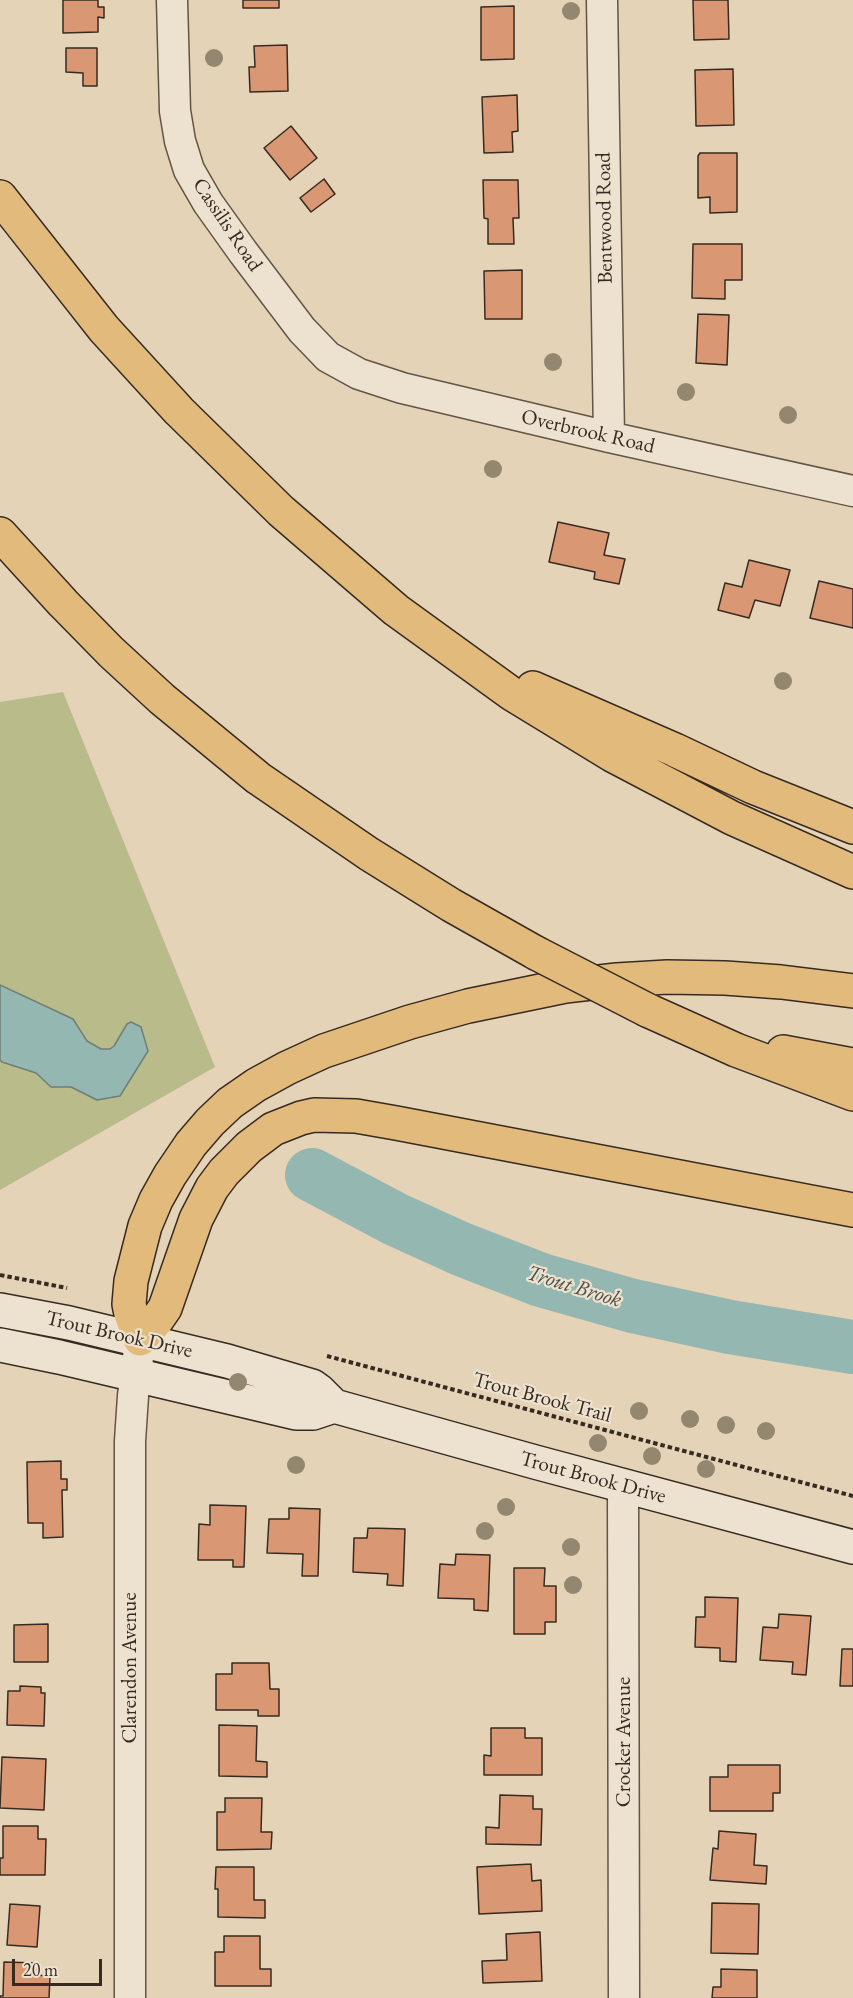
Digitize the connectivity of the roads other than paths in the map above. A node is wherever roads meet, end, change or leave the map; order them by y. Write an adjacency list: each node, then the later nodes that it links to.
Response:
1 (172, 0): 4 (street, Cassilis Road)
2 (602, 0): 5 (street, Bentwood Road)
3 (0, 197): 8 (highway)
4 (328, 357): 5 (street, Overbrook Road)
5 (609, 437): 6 (street, Overbrook Road)
6 (853, 491)
7 (0, 534): 12 (highway, bridge)
8 (457, 656): 9 (highway); 10 (highway)
9 (853, 827)
10 (853, 872)
11 (853, 991): 17 (highway)
12 (722, 1043): 13 (highway); 14 (highway)
13 (853, 1065)
14 (853, 1094)
15 (853, 1210): 17 (highway)
16 (0, 1310): 17 (main road, Trout Brook Drive)
17 (140, 1340): 19 (street, Clarendon Avenue); 20 (main road, Trout Brook Drive)
18 (0, 1345): 19 (main road, Trout Brook Drive)
19 (135, 1374): 20 (main road, Trout Brook Drive); 23 (street, Clarendon Avenue)
20 (334, 1406): 21 (main road, Trout Brook Drive)
21 (623, 1486): 22 (main road, Trout Brook Drive); 24 (street, Crocker Avenue)
22 (853, 1547)
23 (130, 1998)
24 (624, 1998)

